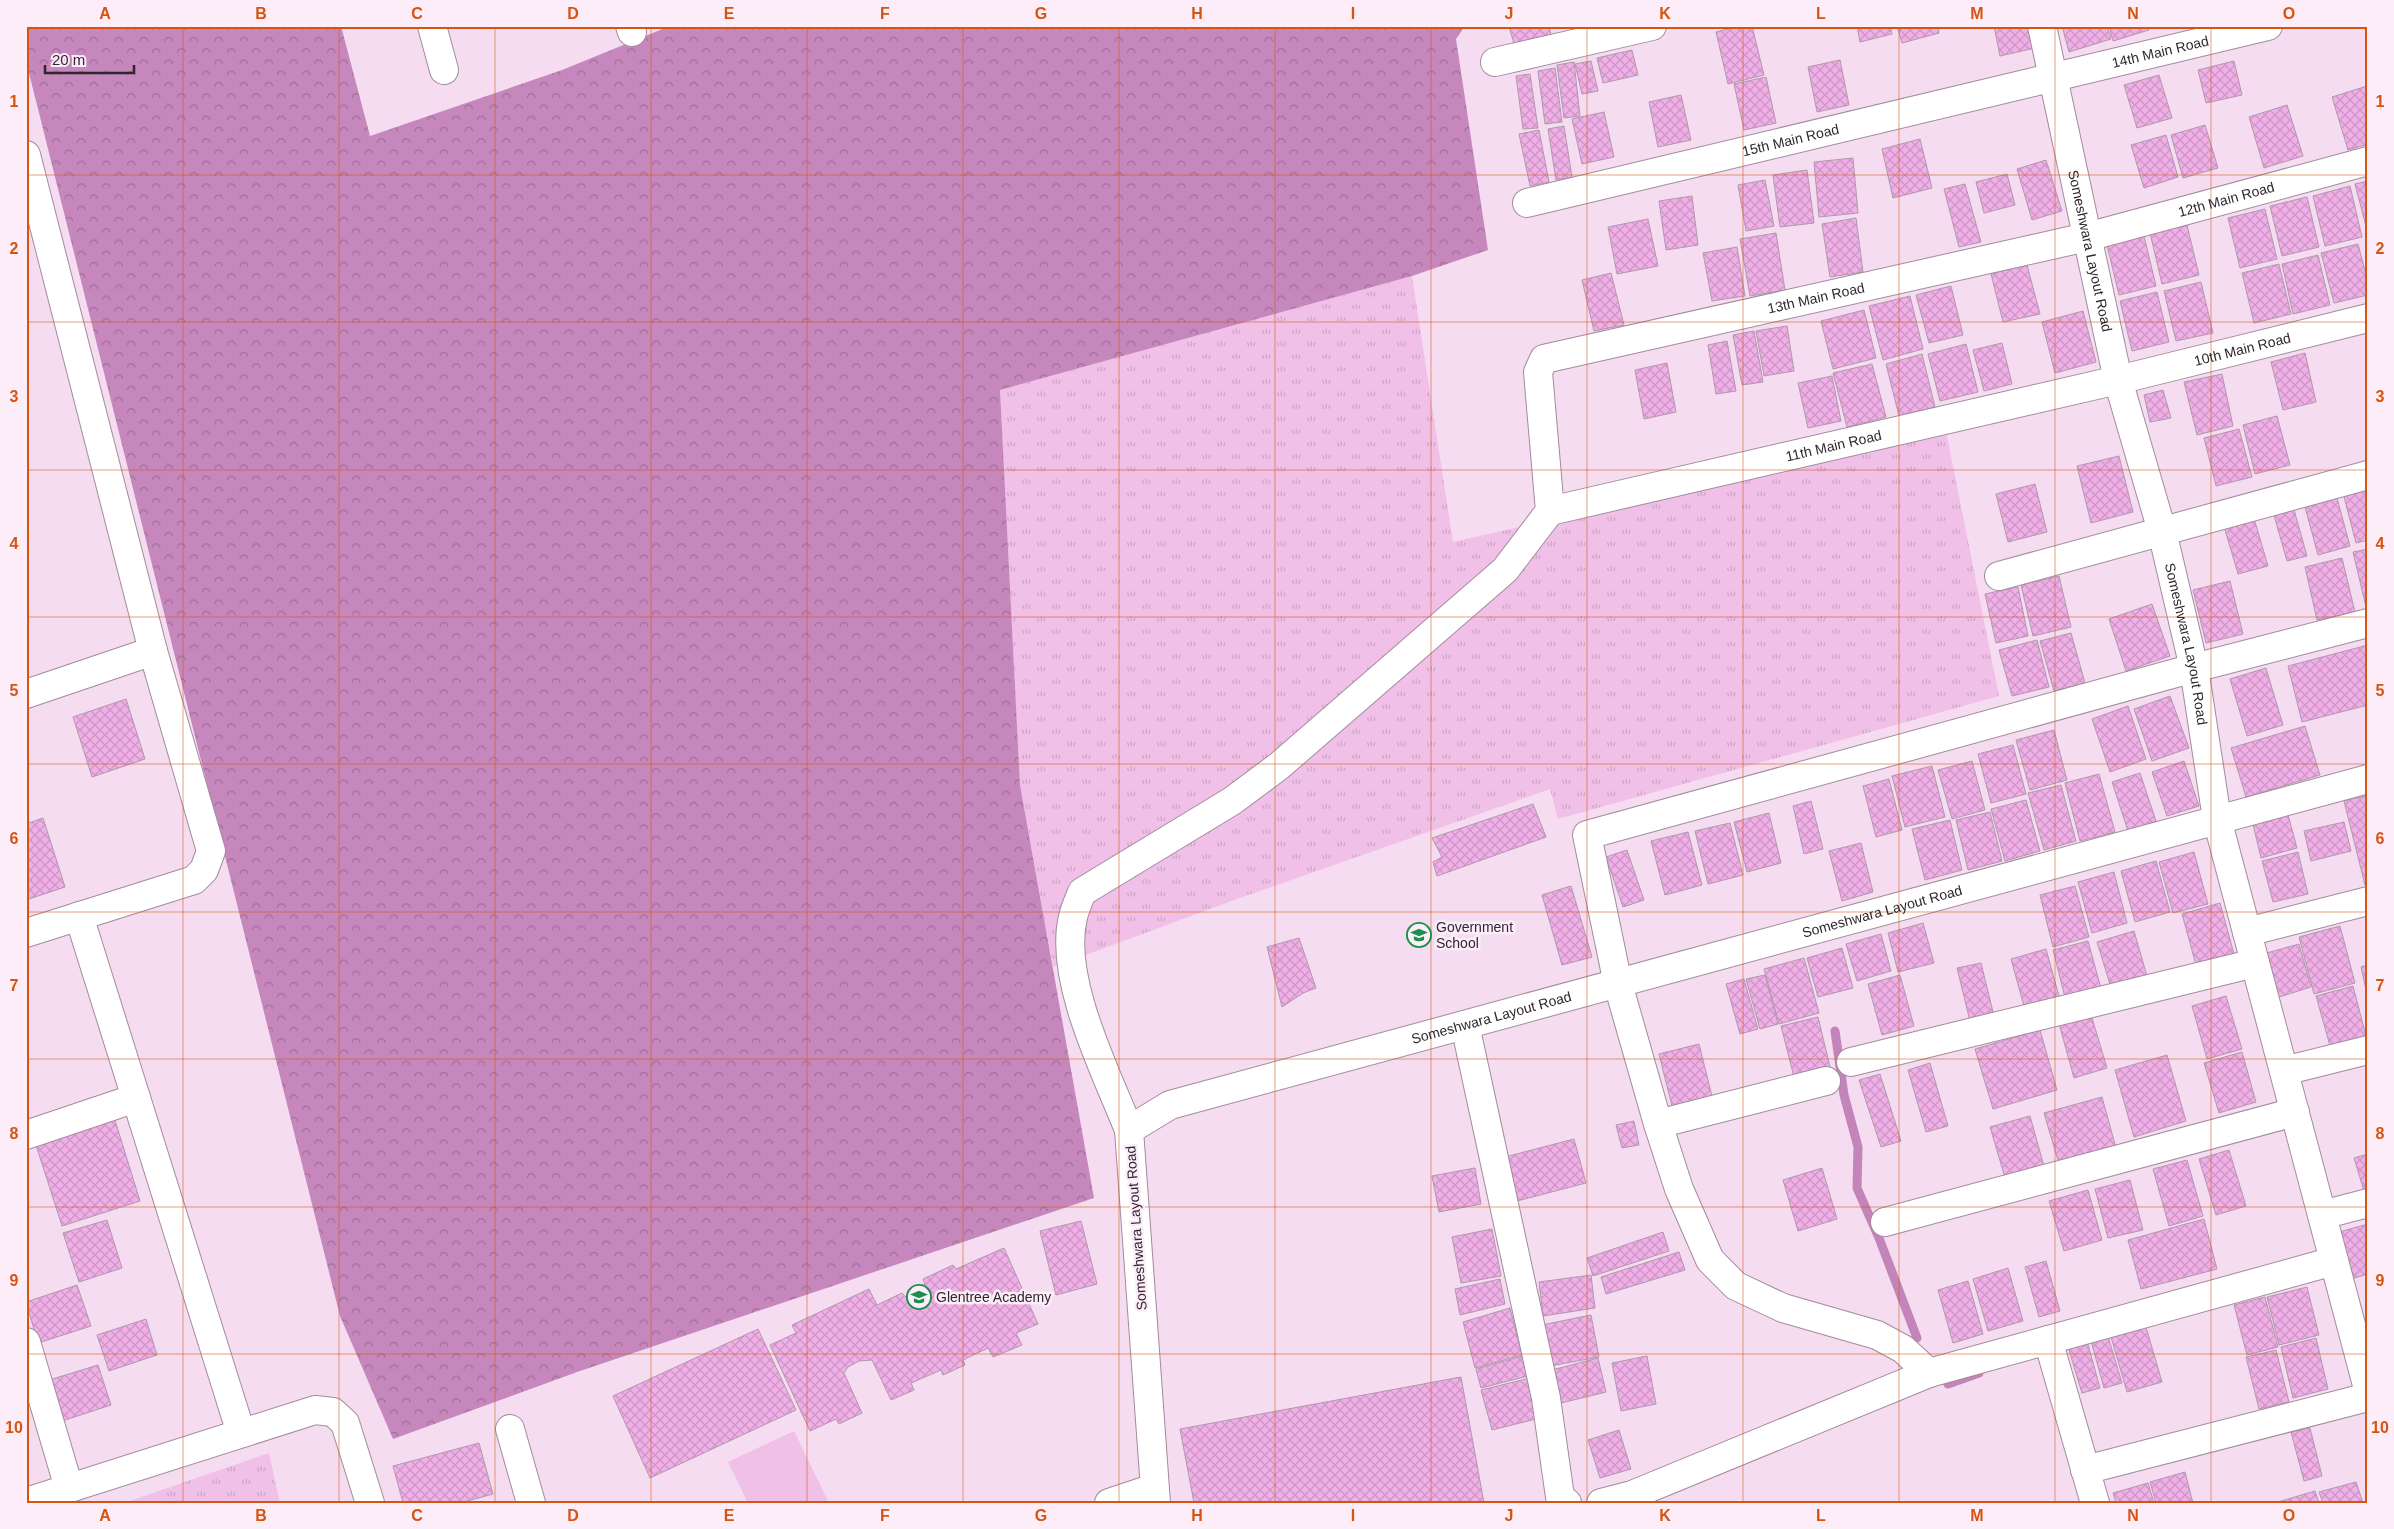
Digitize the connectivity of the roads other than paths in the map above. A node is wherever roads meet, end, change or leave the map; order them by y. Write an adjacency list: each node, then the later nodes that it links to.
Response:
1 (432, 26): 6 (street)
2 (1652, 26): 5 (street)
3 (2042, 26): 7 (street, Someshwara Layout Road)
4 (2268, 26): 7 (street, 14th Main Road)
5 (1495, 62)
6 (444, 70)
7 (2054, 79): 10 (street, 15th Main Road); 11 (street, Someshwara Layout Road)
8 (26, 155): 19 (street)
9 (2368, 161): 11 (street, 12th Main Road)
10 (1528, 203)
11 (2087, 237): 13 (street, Someshwara Layout Road); 15 (street, 13th Main Road)
12 (2368, 318): 13 (street, 10th Main Road)
13 (2118, 380): 15 (street, 11th Main Road); 16 (street, Someshwara Layout Road)
14 (2368, 474): 16 (street)
15 (1550, 511): 38 (street)
16 (2162, 531): 17 (street); 20 (street, Someshwara Layout Road)
17 (1999, 576)
18 (2368, 623): 20 (street)
19 (153, 651): 21 (street); 25 (street)
20 (2194, 668): 23 (street, Someshwara Layout Road); 29 (street)
21 (26, 694)
22 (2368, 778): 23 (street)
23 (2217, 819): 26 (street); 29 (street, Someshwara Layout Road)
24 (2368, 901): 26 (street)
25 (78, 916): 27 (street); 35 (street)
26 (2247, 932): 28 (street)
27 (26, 933)
28 (2255, 963): 32 (street); 33 (street)
29 (1618, 984): 30 (street, Someshwara Layout Road); 37 (street)
30 (1465, 1025): 38 (street, Someshwara Layout Road); 59 (street)
31 (2368, 1050): 33 (street)
32 (1851, 1062)
33 (2284, 1071): 36 (street)
34 (1826, 1081): 37 (street)
35 (136, 1098): 39 (street); 51 (street)
36 (2295, 1112): 41 (street); 42 (street)
37 (1658, 1124): 47 (street)
38 (1129, 1130): 54 (street, Someshwara Layout Road)
39 (26, 1135)
40 (2368, 1203): 41 (street)
41 (2322, 1215): 43 (street)
42 (1885, 1222)
43 (2334, 1261): 44 (street); 46 (street)
44 (2048, 1340): 47 (street); 52 (street)
45 (26, 1342): 53 (street)
46 (2363, 1352): 48 (street)
47 (1929, 1373): 60 (street)
48 (2368, 1389)
49 (2368, 1396): 52 (street)
50 (510, 1429): 57 (street)
51 (242, 1433): 53 (street); 56 (street)
52 (2085, 1470): 61 (street)
53 (69, 1488): 55 (street)
54 (1155, 1495): 58 (street)
55 (26, 1502)
56 (370, 1503)
57 (531, 1503)
58 (1110, 1503)
59 (1567, 1503)
60 (1601, 1503)
61 (2095, 1503)

